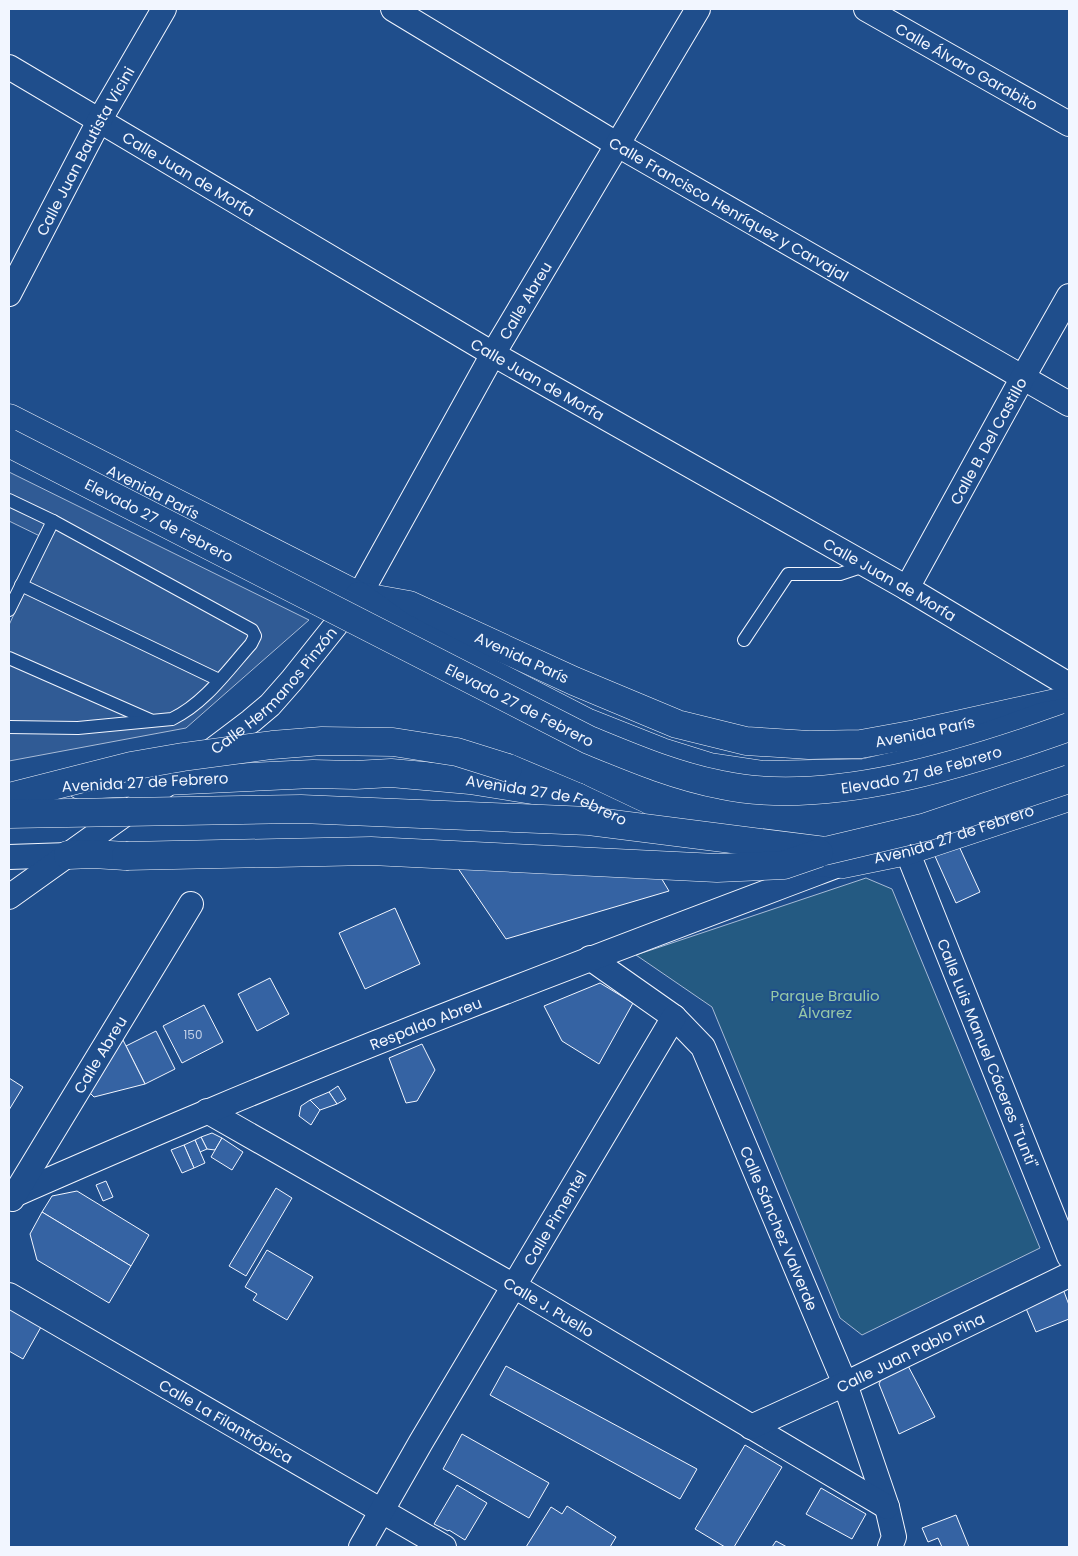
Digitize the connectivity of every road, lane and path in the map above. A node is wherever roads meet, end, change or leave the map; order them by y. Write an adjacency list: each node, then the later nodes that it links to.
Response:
1 (164, 9): 6 (street, Calle Juan Bautista Vicini)
2 (393, 9): 8 (street, Calle Francisco Henríquez y Carvajal)
3 (698, 9): 8 (street, Calle Abreu)
4 (866, 9): 7 (street, Calle Álvaro Garabito)
5 (9, 67): 6 (street, Calle Juan de Morfa)
6 (99, 122): 9 (street, Calle Juan Bautista Vicini); 11 (street, Calle Juan de Morfa)
7 (1069, 124)
8 (618, 145): 11 (street, Calle Abreu); 12 (street, Calle Francisco Henríquez y Carvajal)
9 (9, 294)
10 (1069, 296): 12 (street, Calle B. Del Castillo)
11 (493, 354): 18 (street, Calle Juan de Morfa); 21 (street, Calle Abreu)
12 (1023, 377): 13 (street, Calle Francisco Henríquez y Carvajal); 20 (street, Calle B. Del Castillo)
13 (1069, 404)
14 (9, 418): 21 (main road, Avenida París)
15 (9, 443): 31 (main road, Elevado 27 de Febrero, bridge)
16 (9, 500): 17 (lane)
17 (53, 521): 19 (lane); 25 (lane)
18 (867, 565): 20 (street, Calle Juan de Morfa); 23 (lane)
19 (21, 586): 22 (lane); 25 (lane)
20 (907, 588): 26 (street, Calle Juan de Morfa)
21 (358, 596): 27 (main road, Avenida París); 28 (main road); 33 (street, Calle Hermanos Pinzón)
22 (9, 610)
23 (744, 640)
24 (9, 658): 29 (lane)
25 (219, 680): 29 (lane)
26 (1069, 685)
27 (1069, 699)
28 (1069, 712)
29 (152, 721): 30 (lane)
30 (9, 727)
31 (1069, 727)
32 (1069, 779): 42 (main road, bridge)
33 (171, 781): 34 (main road, Avenida 27 de Febrero); 37 (main road, Avenida 27 de Febrero); 40 (street, Calle Hermanos Pinzón)
34 (9, 788)
35 (1069, 796): 39 (main road, Avenida 27 de Febrero)
36 (9, 797): 37 (main road, bridge)
37 (577, 797): 42 (main road, Avenida 27 de Febrero)
38 (9, 814): 42 (main road, bridge)
39 (907, 851): 42 (main road, Avenida 27 de Febrero); 49 (street, Calle Luis Manuel Cáceres "Tunti")
40 (68, 855): 41 (street); 42 (main road, bridge); 43 (street, Calle Hermanos Pinzón)
41 (9, 857)
42 (834, 857): 45 (street, Respaldo Abreu)
43 (9, 898)
44 (191, 904): 48 (street, Calle Abreu)
45 (590, 958): 46 (street, Calle Sánchez Valverde); 47 (street, Respaldo Abreu)
46 (674, 1017): 51 (street, Calle Pimentel); 53 (street, Calle Sánchez Valverde)
47 (207, 1111): 48 (street, Respaldo Abreu); 51 (street, Calle J. Puello)
48 (11, 1200)
49 (1069, 1256)
50 (1069, 1275): 53 (street, Calle Juan Pablo Pina)
51 (514, 1286): 54 (street, Calle J. Puello); 56 (street, Calle Pimentel)
52 (9, 1295): 56 (street, Calle La Filantrópica)
53 (845, 1384): 54 (street, Calle Juan Pablo Pina); 55 (street, Calle Sánchez Valverde)
54 (751, 1427): 55 (street, Calle J. Puello)
55 (887, 1507): 59 (street, Calle Sánchez Valverde)
56 (382, 1511): 57 (street, Calle Pimentel); 58 (street, Calle La Filantrópica)
57 (361, 1547)
58 (444, 1547)
59 (890, 1547)

